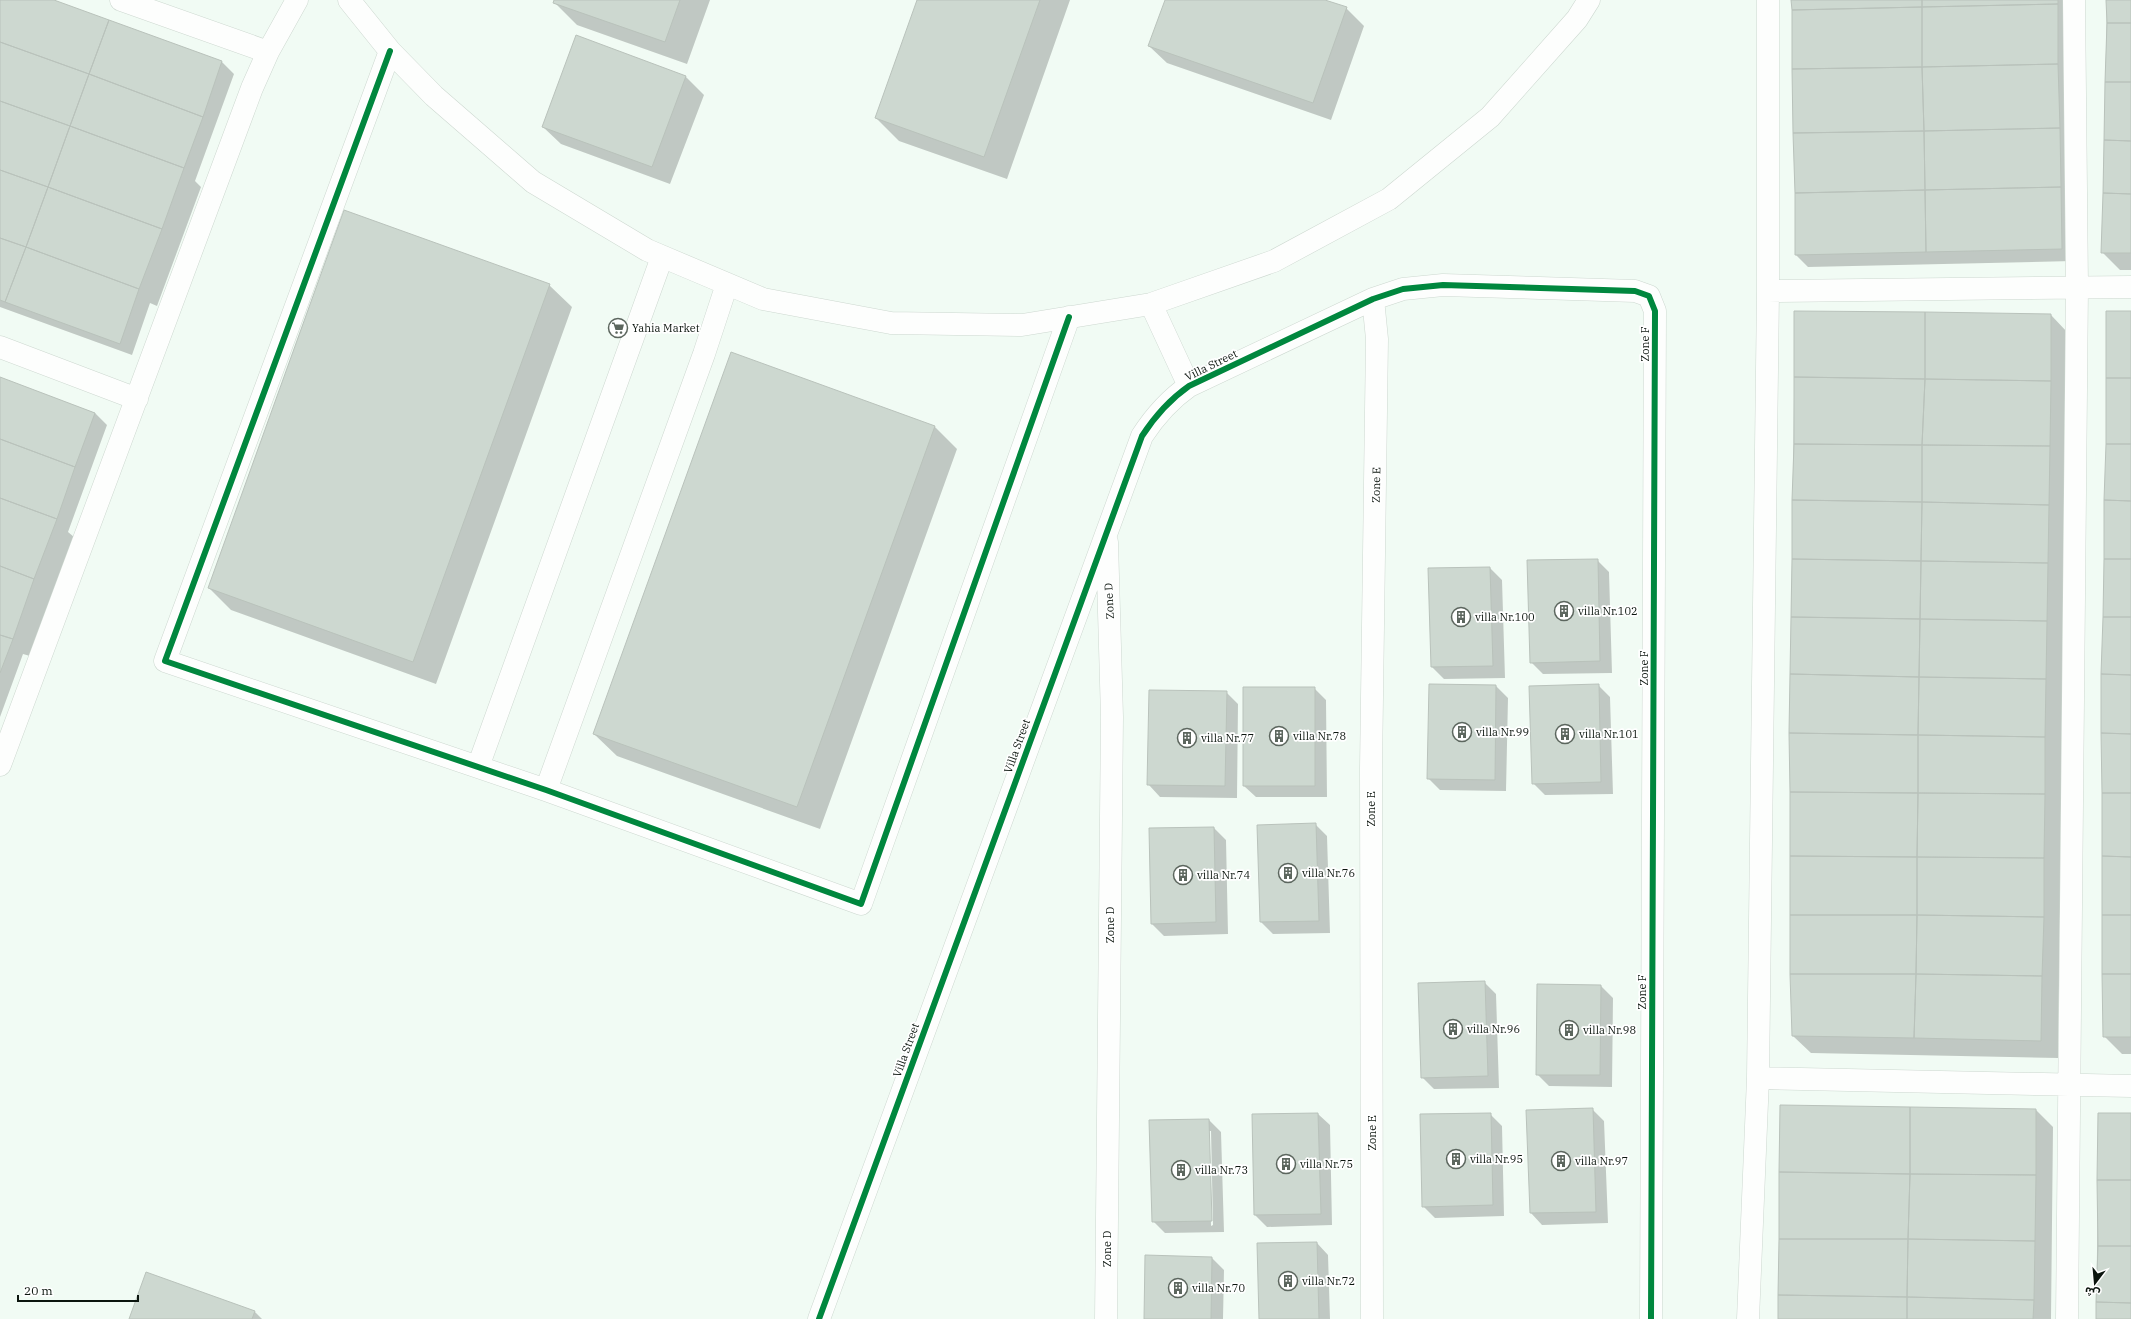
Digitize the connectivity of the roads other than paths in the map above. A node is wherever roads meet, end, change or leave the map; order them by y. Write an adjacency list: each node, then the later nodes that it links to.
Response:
1 (121, 0): 8 (street)
2 (297, 0): 8 (street)
3 (349, 0): 7 (street)
4 (1589, 0): 15 (street)
5 (1768, 0): 13 (street)
6 (2074, 0): 11 (street)
7 (390, 51): 9 (street); 22 (street)
8 (268, 52): 19 (street)
9 (662, 257): 10 (street); 22 (street)
10 (727, 284): 16 (street); 23 (street)
11 (2077, 287): 12 (street); 13 (street); 25 (street)
12 (2131, 287)
13 (1768, 291): 24 (street)
14 (1373, 299): 18 (street, Villa Street); 29 (street, Zone E); 30 (street, Zone F)
15 (1151, 304): 16 (street); 18 (street)
16 (1069, 317): 23 (street)
17 (0, 347): 19 (street)
18 (1189, 386): 20 (street, Villa Street)
19 (137, 399): 21 (street)
20 (1106, 531): 27 (street, Villa Street); 28 (street, Zone D)
21 (0, 765)
22 (478, 767): 23 (street)
23 (546, 790)
24 (1758, 1078): 25 (street); 31 (street)
25 (2069, 1085): 26 (street); 32 (street)
26 (2131, 1086)
27 (822, 1315)
28 (1106, 1319)
29 (1372, 1319)
30 (1651, 1319)
31 (1748, 1319)
32 (2067, 1319)

